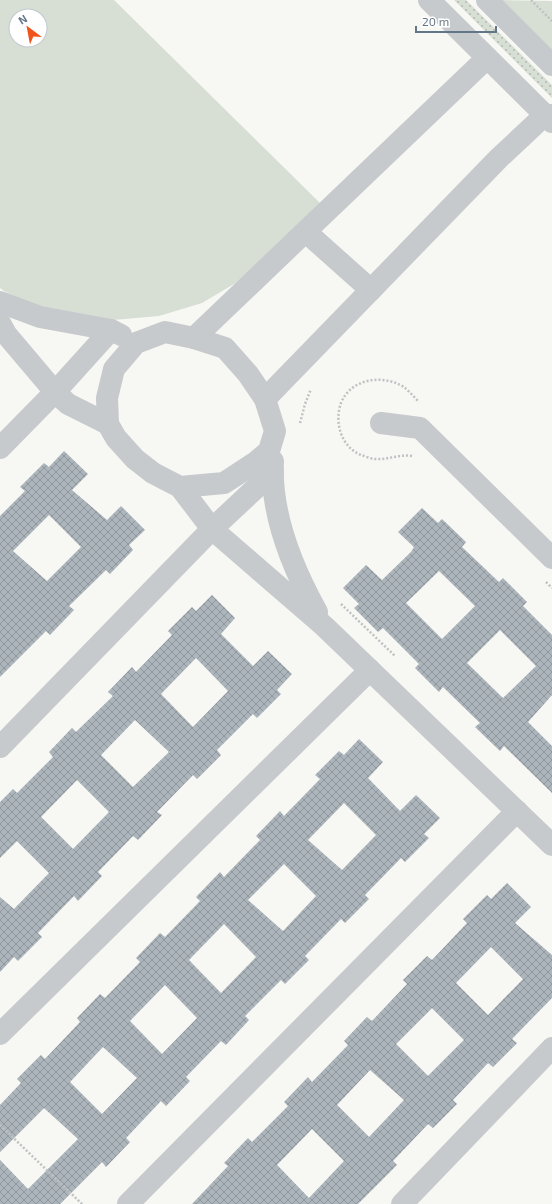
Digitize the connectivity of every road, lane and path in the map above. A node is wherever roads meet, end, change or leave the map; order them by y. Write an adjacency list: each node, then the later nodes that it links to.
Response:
1 (429, 0): 5 (street)
2 (487, 0): 6 (street)
3 (531, 0): 4 (path)
4 (552, 21)
5 (487, 58): 7 (street); 8 (street)
6 (552, 65)
7 (550, 118): 9 (street)
8 (306, 232): 9 (street); 13 (street)
9 (371, 290): 17 (street)
10 (0, 302): 12 (street)
11 (0, 323): 16 (street)
12 (111, 330): 14 (street); 16 (street)
13 (194, 338): 14 (street); 17 (street)
14 (136, 343): 19 (street)
15 (313, 384): 20 (path)
16 (55, 392): 19 (street); 22 (street)
17 (266, 399): 21 (street)
18 (381, 423): 26 (street)
19 (108, 424): 24 (street)
20 (299, 424)
21 (275, 431): 23 (street); 24 (street)
22 (0, 448)
23 (273, 472): 25 (street); 28 (street)
24 (180, 487): 25 (street)
25 (212, 529): 28 (street); 31 (street)
26 (552, 558)
27 (337, 600): 29 (path)
28 (324, 626): 30 (street)
29 (399, 661)
30 (370, 670): 32 (street); 34 (street)
31 (0, 747)
32 (517, 812): 33 (street); 38 (street)
33 (552, 845)
34 (0, 1034)
35 (552, 1048): 39 (street)
36 (0, 1125): 37 (path)
37 (82, 1204)
38 (128, 1204)
39 (402, 1204)

